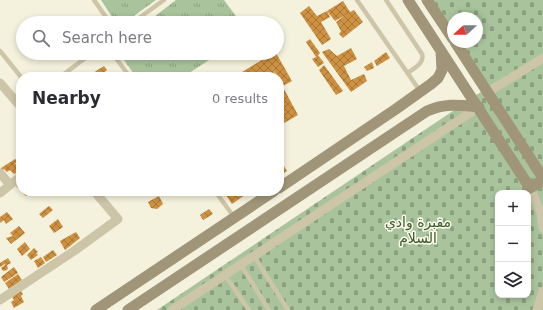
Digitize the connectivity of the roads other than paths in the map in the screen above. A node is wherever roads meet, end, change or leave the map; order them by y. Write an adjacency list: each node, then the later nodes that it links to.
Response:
1 (94, 0): 7 (lane)
2 (164, 0): 8 (lane)
3 (357, 0): 19 (lane)
4 (386, 0): 19 (lane)
5 (408, 0): 12 (main road)
6 (427, 0): 9 (main road)
7 (105, 16)
8 (142, 16)
9 (447, 30)
10 (459, 48): 22 (main road)
11 (0, 51): 16 (lane)
12 (441, 51): 21 (main road); 24 (main road)
13 (543, 58): 22 (street)
14 (83, 60): 17 (lane)
15 (117, 60): 18 (lane)
16 (17, 72)
17 (67, 72)
18 (126, 72)
19 (408, 74): 21 (lane)
20 (0, 83): 23 (street)
21 (421, 92): 29 (main road)
22 (488, 92): 26 (main road)
23 (16, 101)
24 (479, 107): 30 (main road); 36 (main road); 41 (street)
25 (0, 173): 28 (street)
26 (543, 179): 30 (main road)
27 (16, 180): 28 (street)
28 (10, 185): 31 (street)
29 (284, 185)
30 (530, 188): 39 (street)
31 (0, 193)
32 (98, 196): 45 (street)
33 (218, 196): 37 (lane)
34 (266, 196): 37 (main road)
35 (274, 196): 36 (main road)
36 (287, 205): 40 (main road)
37 (234, 217): 38 (main road)
38 (224, 224): 40 (main road); 46 (main road)
39 (543, 228)
40 (235, 240): 47 (main road)
41 (254, 256): 42 (street); 51 (lane)
42 (241, 265): 43 (street); 50 (lane)
43 (225, 275): 48 (street); 49 (lane)
44 (543, 291): 52 (street)
45 (0, 300)
46 (96, 310)
47 (128, 310)
48 (172, 310)
49 (249, 310)
50 (269, 310)
51 (288, 310)
52 (537, 310)

